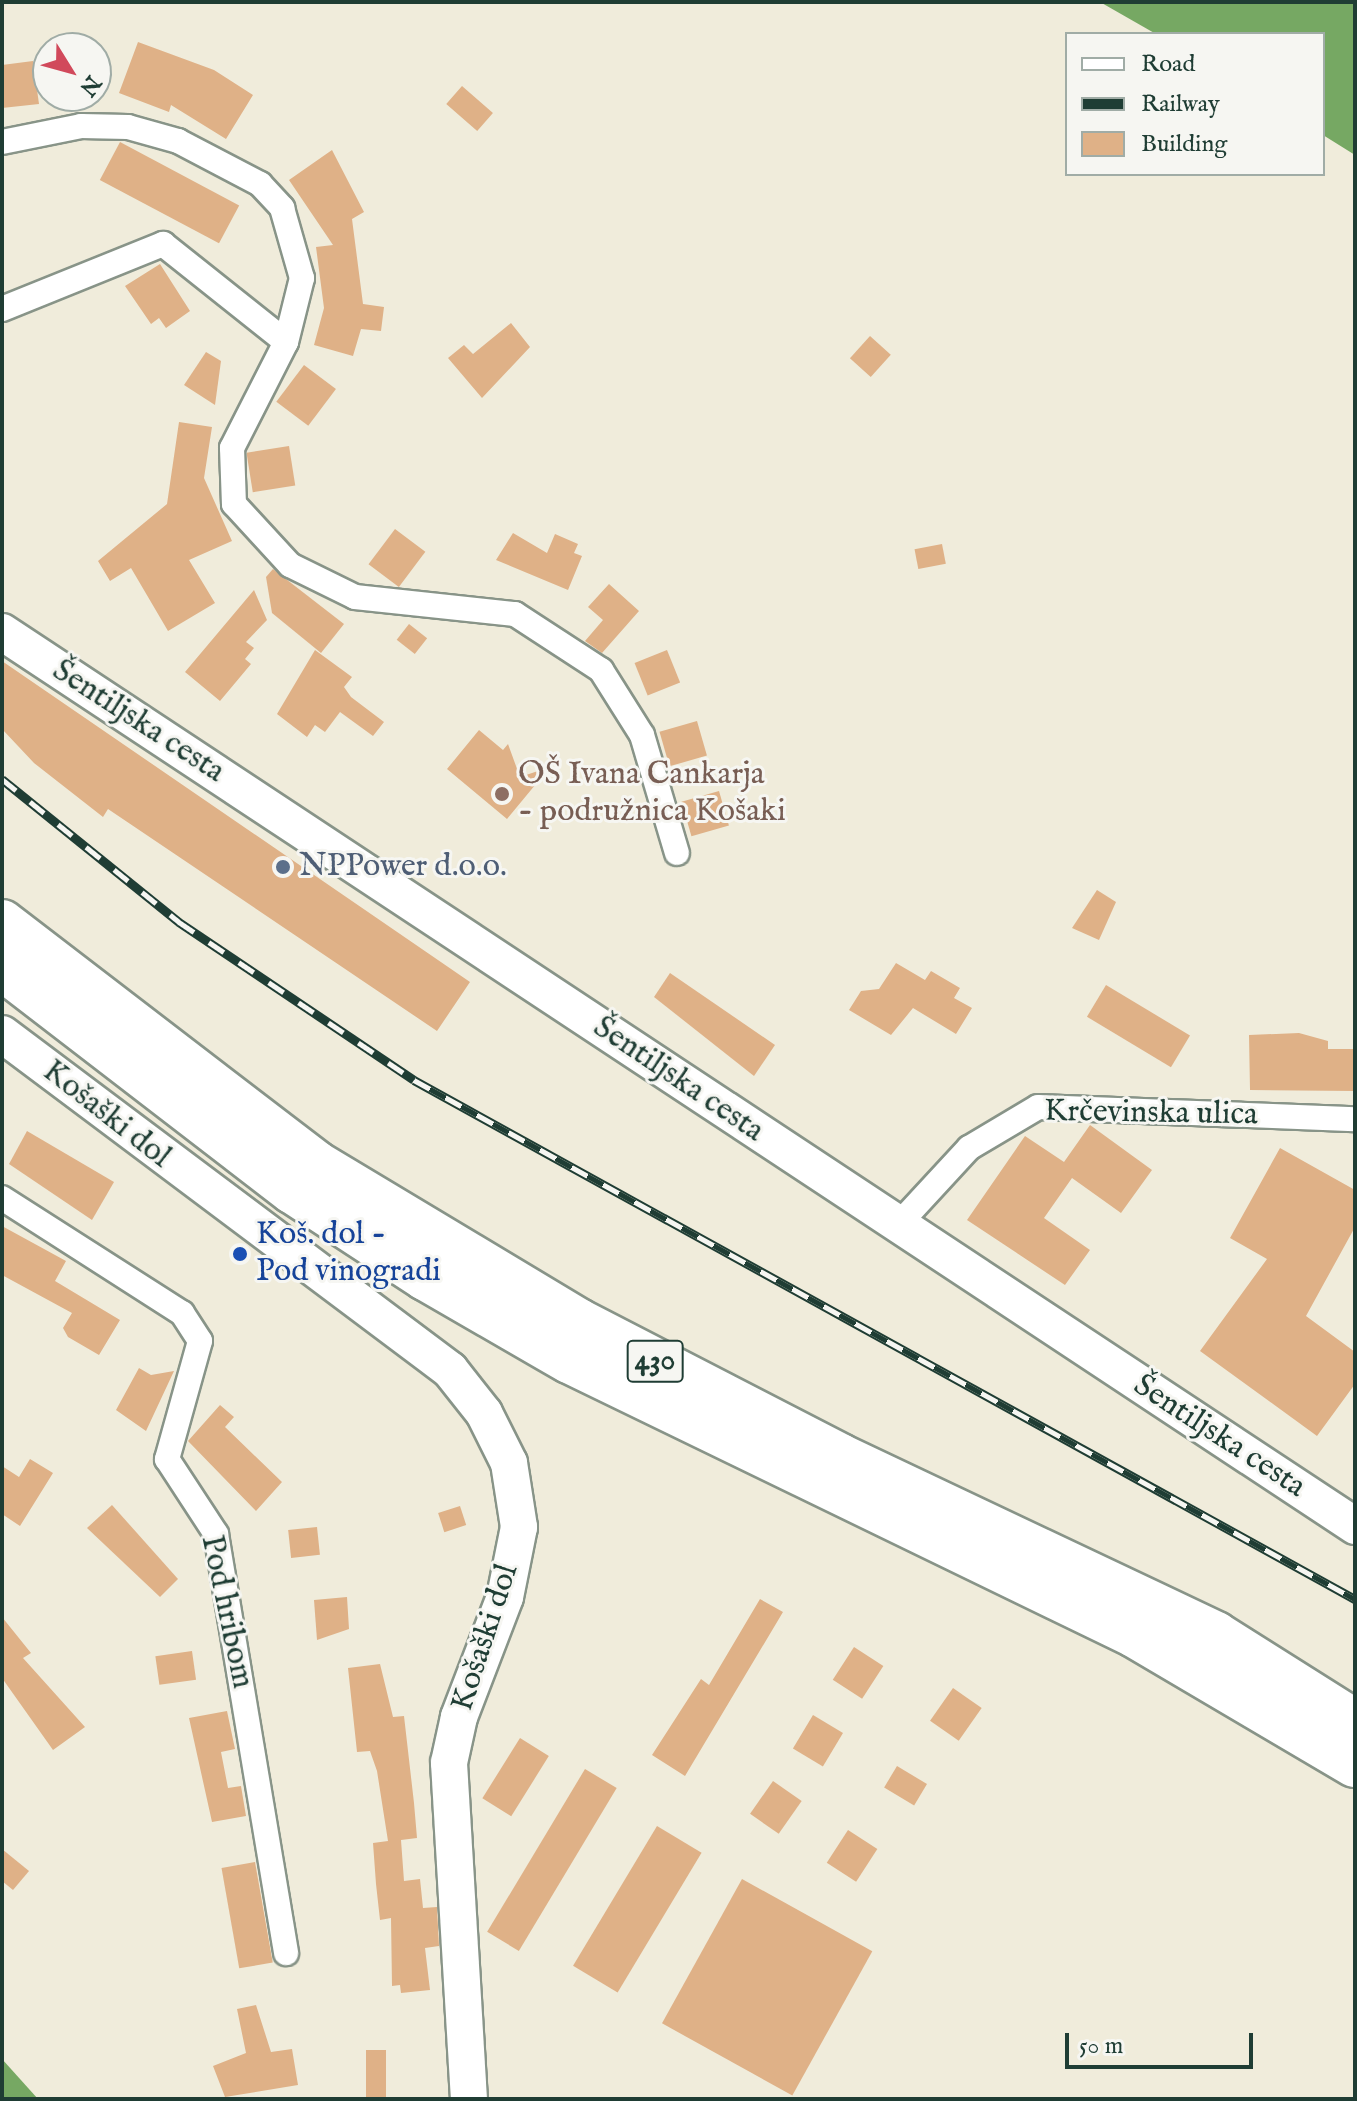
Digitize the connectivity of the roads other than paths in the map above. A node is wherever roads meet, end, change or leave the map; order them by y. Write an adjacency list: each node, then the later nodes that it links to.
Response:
1 (2, 142): 3 (street)
2 (2, 309): 3 (street)
3 (286, 342): 5 (street)
4 (2, 632): 11 (street, Šentiljska cesta)
5 (677, 853)
6 (2, 922): 13 (highway, 430)
7 (2, 968): 14 (highway, 430)
8 (2, 1034): 16 (street, Košaški dol)
9 (1355, 1119): 11 (street, Krčevinska ulica)
10 (2, 1198): 15 (street, Pod hribom)
11 (897, 1226): 12 (street, Šentiljska cesta)
12 (1355, 1526)
13 (1355, 1722)
14 (1355, 1765)
15 (286, 1953)
16 (469, 2099)

